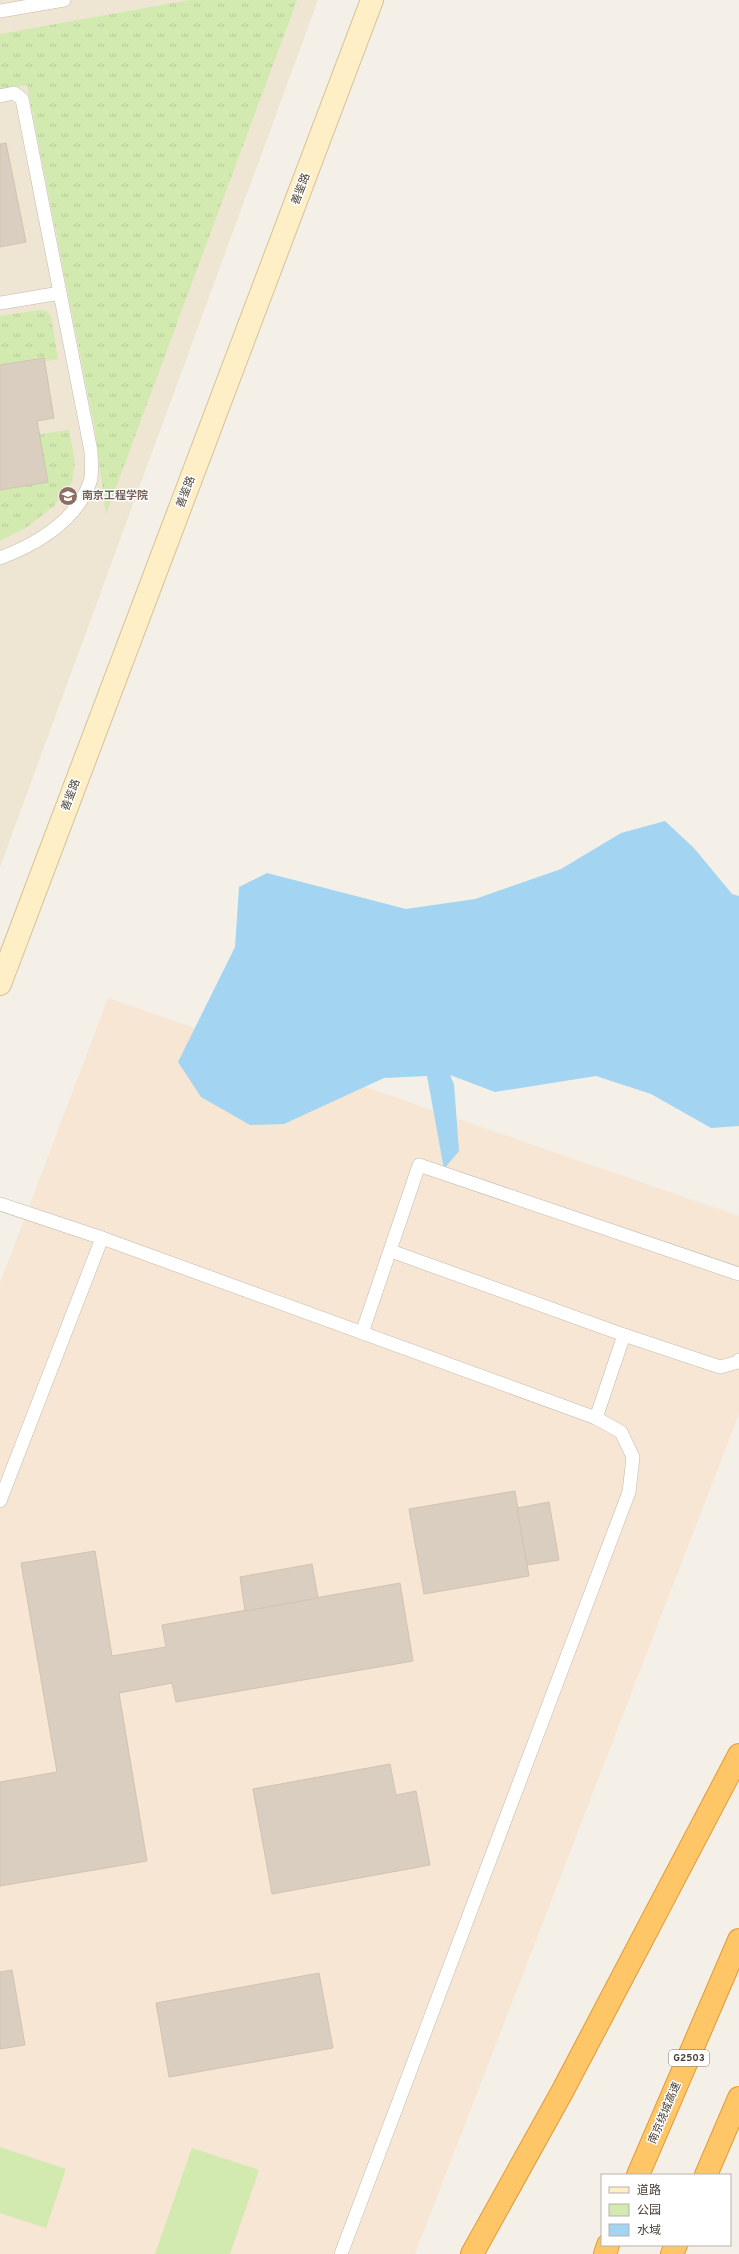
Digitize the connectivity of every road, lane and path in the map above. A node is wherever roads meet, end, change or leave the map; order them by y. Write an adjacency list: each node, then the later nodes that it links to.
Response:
1 (64, 0): 3 (lane)
2 (372, 0): 8 (street, 善鉴路)
3 (0, 11)
4 (0, 96): 5 (lane)
5 (60, 293): 6 (lane); 7 (lane)
6 (0, 303)
7 (0, 558)
8 (0, 984)
9 (0, 1204): 10 (lane)
10 (102, 1238): 13 (lane); 17 (lane)
11 (391, 1251): 12 (lane); 13 (lane); 14 (lane)
12 (739, 1274)
13 (362, 1333): 16 (lane)
14 (624, 1335): 15 (lane); 16 (lane)
15 (739, 1360)
16 (596, 1418): 23 (lane)
17 (0, 1501)
18 (739, 1755): 24 (highway)
19 (739, 1940): 21 (highway, 南京绕城高速 / G2503)
20 (739, 2098): 22 (highway)
21 (638, 2174)
22 (706, 2174)
23 (341, 2254)
24 (472, 2254)

